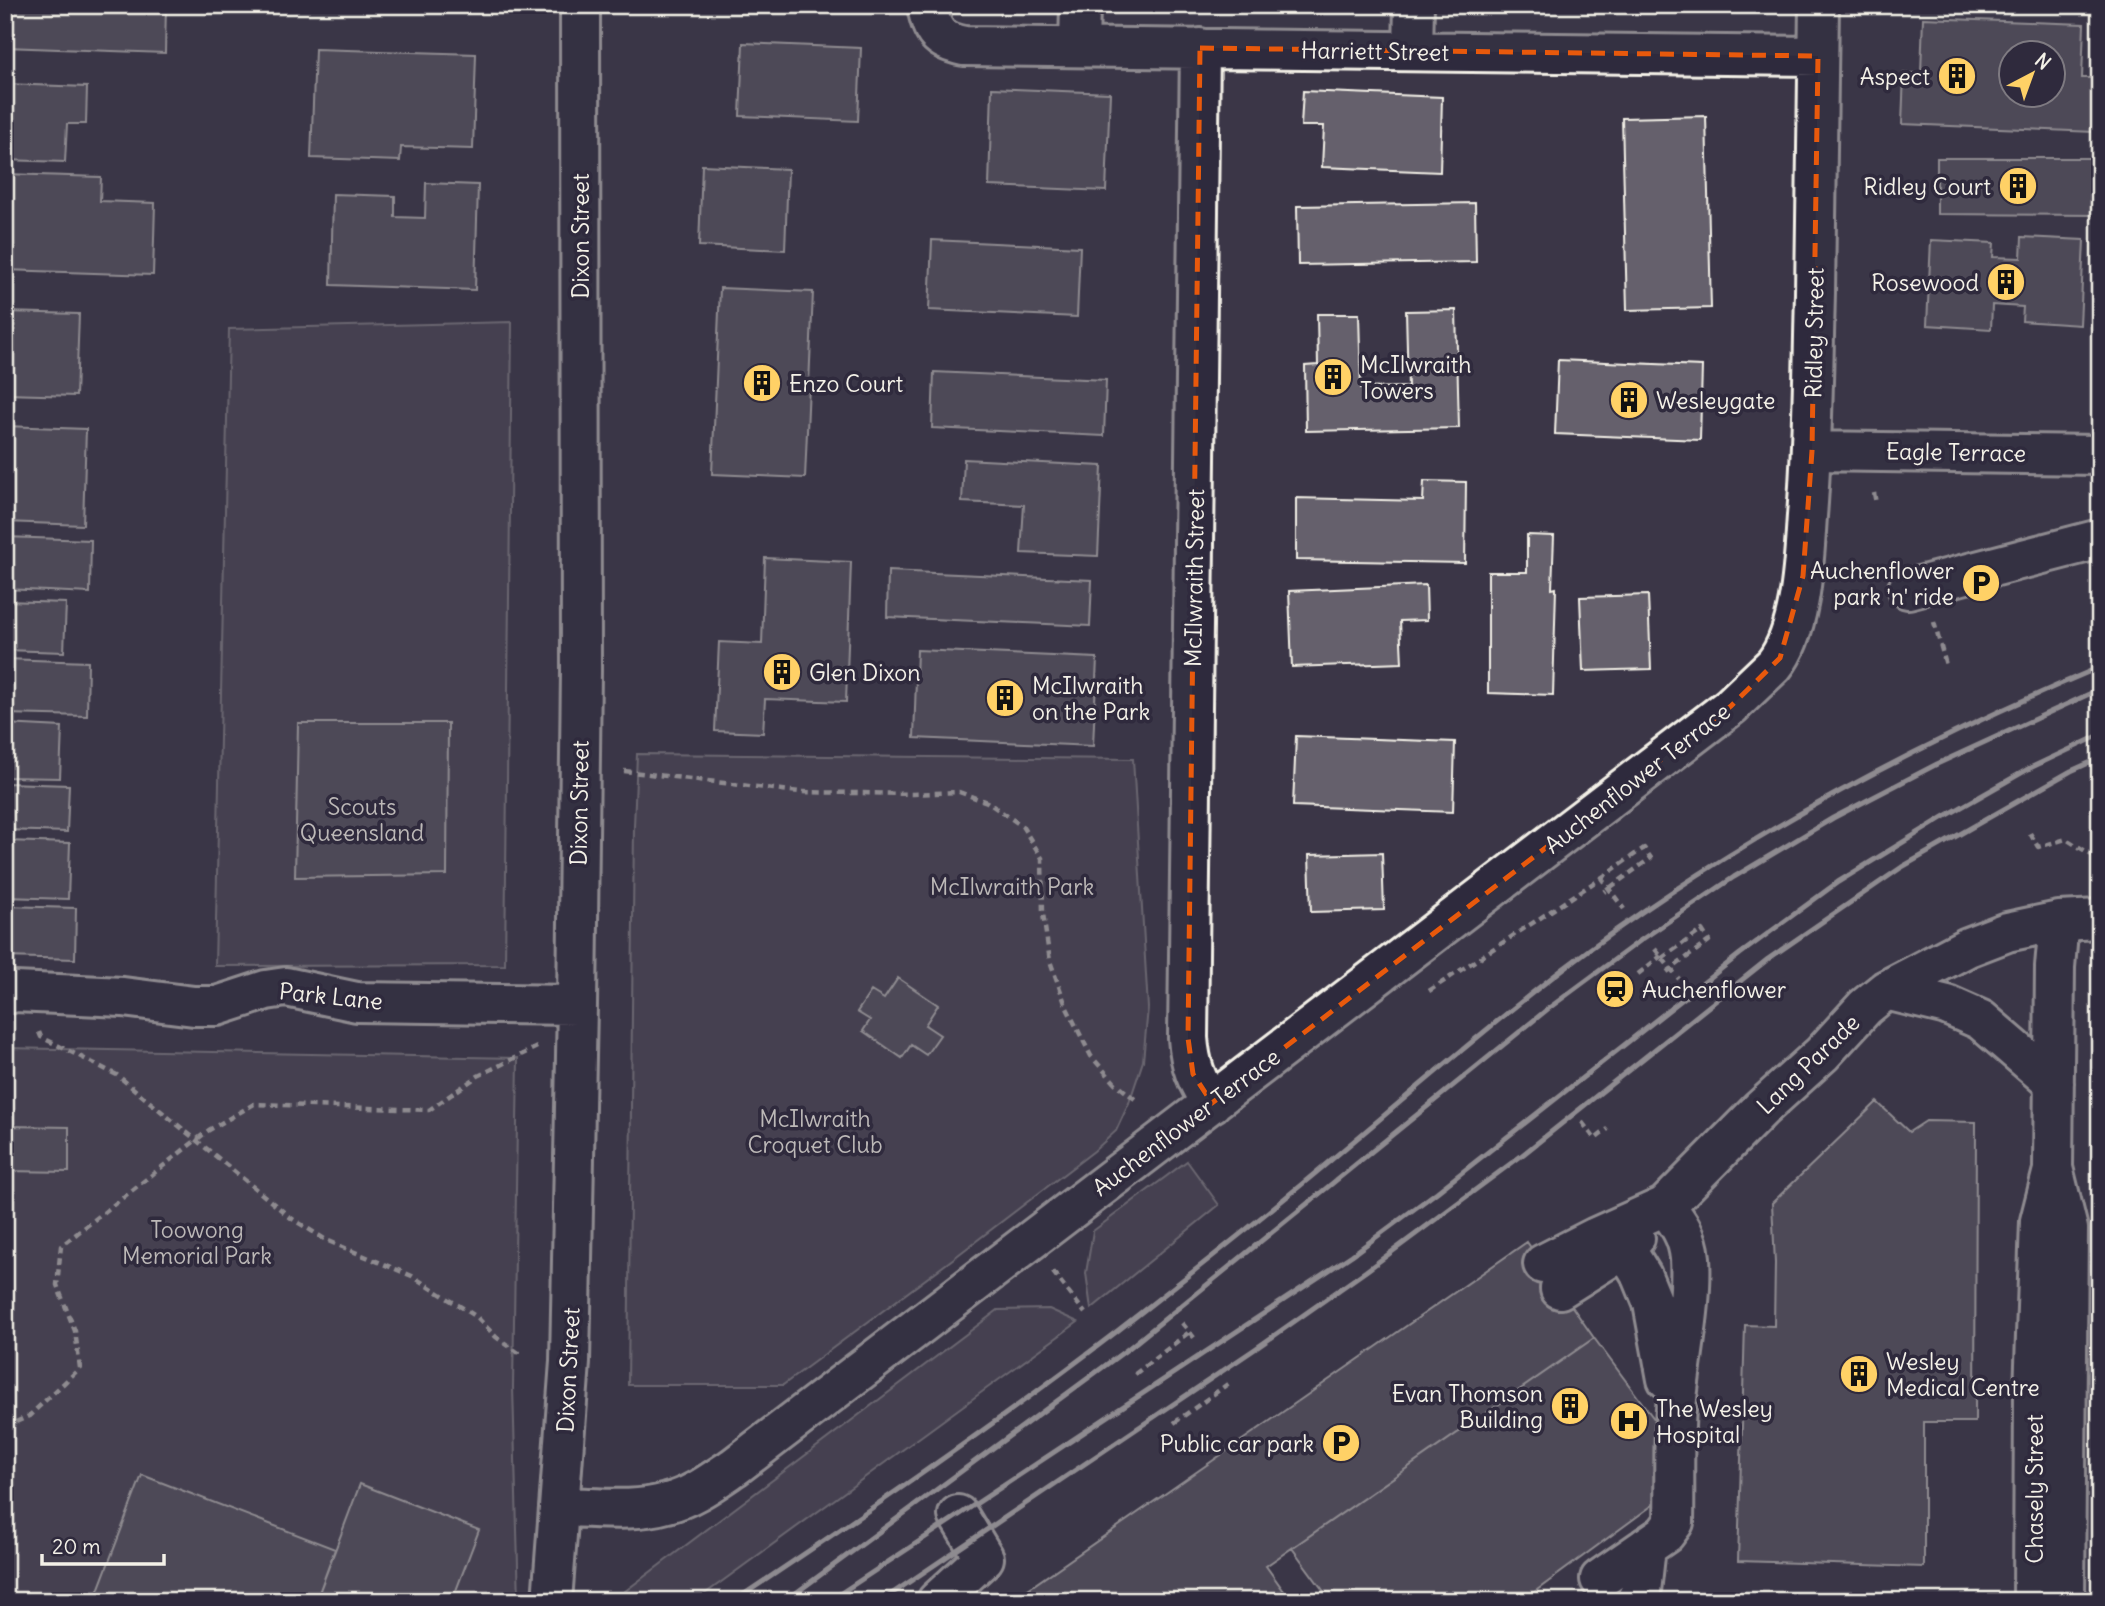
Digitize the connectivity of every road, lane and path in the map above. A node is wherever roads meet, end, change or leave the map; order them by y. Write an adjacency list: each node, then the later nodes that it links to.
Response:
1 (579, 5): 31 (street, Dixon Street)
2 (1080, 5): 6 (street)
3 (1414, 5): 8 (street)
4 (1819, 5): 9 (street, Ridley Street)
5 (931, 19): 6 (street, Harriett Street)
6 (1079, 47): 7 (street, Harriett Street)
7 (1200, 48): 8 (street, Harriett Street); 35 (street, McIlwraith Street)
8 (1413, 51): 9 (street, Harriett Street)
9 (1818, 56): 10 (street, Ridley Street)
10 (1812, 451): 11 (street, Eagle Terrace); 14 (street, Ridley Street)
11 (2100, 454)
12 (2100, 539): 13 (street)
13 (1908, 589)
14 (1780, 658): 35 (street, Auchenflower Terrace)
15 (624, 771): 34 (path)
16 (2030, 833): 17 (path)
17 (2100, 860)
18 (1601, 878): 19 (path, bridge); 20 (path); 30 (path)
19 (1604, 891)
20 (1624, 909)
21 (2100, 919): 22 (street, Lang Parade)
22 (2059, 921): 28 (street, Lang Parade); 33 (street, Chasely Street)
23 (1656, 948): 24 (path)
24 (1662, 957): 25 (path, bridge); 26 (path); 27 (path)
25 (1667, 972)
26 (1638, 974)
27 (1679, 979)
28 (1886, 990): 33 (street); 40 (street, Lang Parade)
29 (16, 994): 31 (street, Park Lane); 38 (path)
30 (1424, 994)
31 (577, 1005): 32 (street, Dixon Street)
32 (576, 1046): 38 (path); 53 (street, Dixon Street)
33 (2054, 1083): 39 (street, Chasely Street)
34 (1136, 1100)
35 (1212, 1102): 53 (street, Auchenflower Terrace)
36 (1582, 1122): 37 (path)
37 (1608, 1129)
38 (195, 1140): 47 (path); 52 (path)
39 (2053, 1168): 60 (street, Chasely Street); 61 (street, Chasely Street)
40 (1665, 1206): 41 (street); 41 (street, Lang Parade); 50 (street)
41 (1625, 1248): 50 (street)
42 (1052, 1271): 43 (path)
43 (1085, 1313)
44 (1182, 1323): 45 (path)
45 (1188, 1332): 46 (path); 48 (path)
46 (1196, 1340)
47 (523, 1356)
48 (1135, 1374)
49 (1229, 1383): 51 (path)
50 (1675, 1411): 55 (street)
51 (1174, 1423)
52 (5, 1427)
53 (559, 1507): 57 (street, Dixon Street)
54 (958, 1515): 58 (street)
55 (1646, 1547): 56 (street); 59 (street)
56 (1600, 1579)
57 (552, 1601)
58 (937, 1601)
59 (1636, 1601)
60 (2034, 1601)
61 (2065, 1601)

